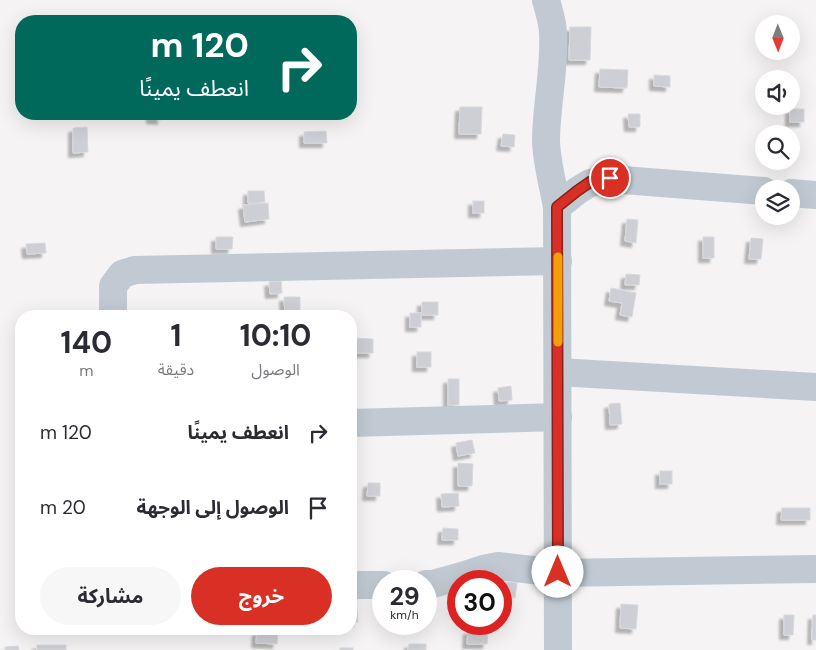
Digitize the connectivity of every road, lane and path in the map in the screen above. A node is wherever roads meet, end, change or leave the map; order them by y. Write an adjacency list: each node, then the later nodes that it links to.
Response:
1 (546, 0): 5 (street)
2 (755, 190): 5 (street)
3 (800, 194): 4 (street)
4 (816, 195)
5 (557, 207): 6 (street)
6 (558, 261): 7 (street); 8 (street)
7 (113, 310)
8 (558, 372): 9 (street); 10 (street)
9 (816, 387)
10 (558, 417): 11 (street); 13 (street)
11 (357, 422)
12 (816, 569): 13 (street)
13 (558, 572): 14 (street); 17 (street)
14 (437, 583)
15 (357, 585): 16 (street)
16 (372, 585)
17 (558, 650)

